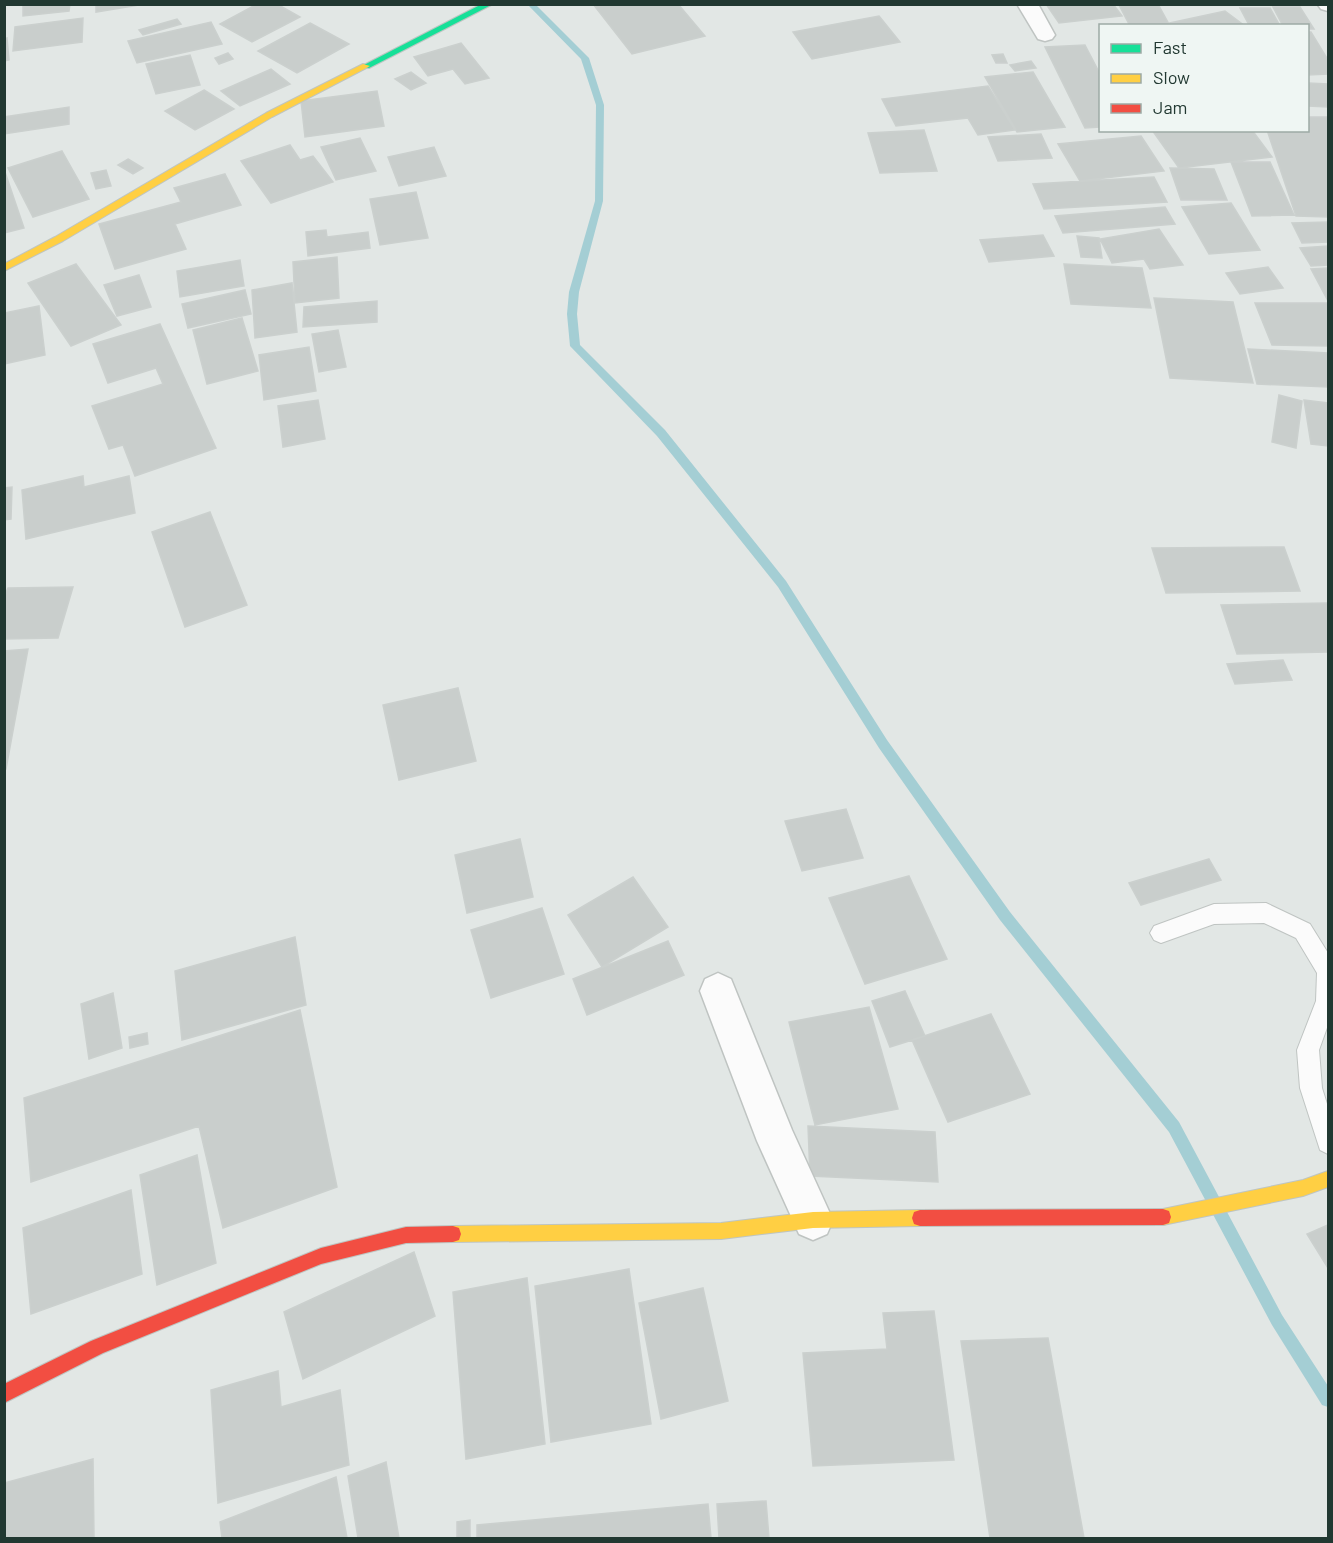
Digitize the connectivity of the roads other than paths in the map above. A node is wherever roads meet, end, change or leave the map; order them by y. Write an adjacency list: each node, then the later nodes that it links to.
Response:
1 (1027, 4): 3 (street)
2 (484, 7): 4 (street)
3 (1045, 35)
4 (4, 268)
5 (1161, 933): 7 (lane)
6 (718, 991): 9 (street)
7 (1329, 1142)
8 (1329, 1179): 9 (street)
9 (813, 1220): 10 (street)
10 (4, 1394)

